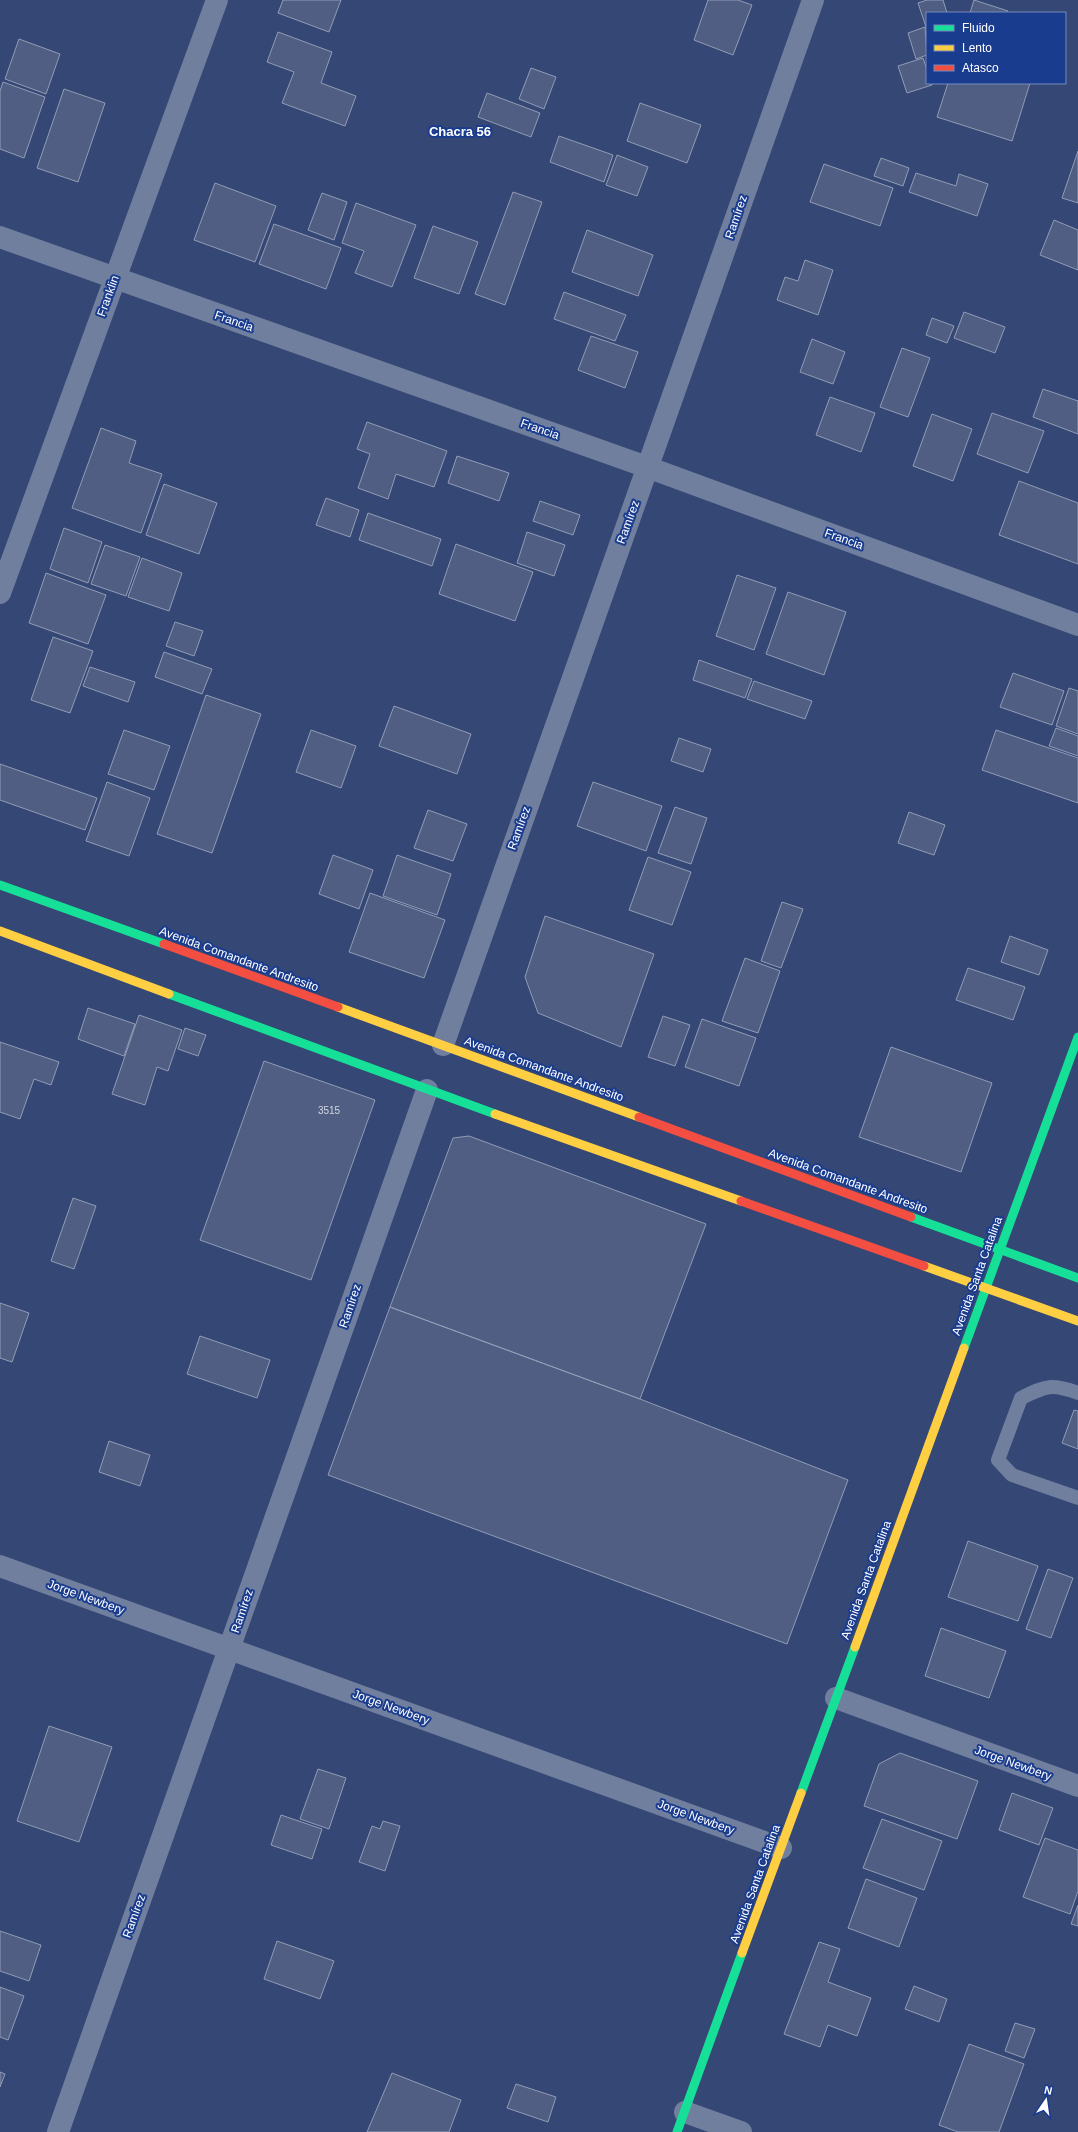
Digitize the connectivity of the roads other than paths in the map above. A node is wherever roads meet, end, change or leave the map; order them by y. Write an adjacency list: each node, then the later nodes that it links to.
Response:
1 (217, 0): 4 (street, Franklin)
2 (813, 0): 5 (street, Ramírez)
3 (0, 237): 4 (street, Francia)
4 (115, 278): 5 (street, Francia); 6 (street, Franklin)
5 (647, 467): 7 (street, Francia); 11 (street, Ramírez)
6 (0, 593)
7 (1078, 624)
8 (0, 885): 11 (main road, Avenida Comandante Andresito)
9 (0, 931): 12 (main road)
10 (1078, 1036): 13 (main road, Avenida Santa Catalina)
11 (443, 1045): 13 (main road, Avenida Comandante Andresito)
12 (427, 1090): 15 (main road); 20 (street, Ramírez)
13 (1000, 1250): 14 (main road, Avenida Comandante Andresito); 15 (main road, Avenida Santa Catalina)
14 (1078, 1278)
15 (986, 1288): 16 (main road); 21 (main road, Avenida Santa Catalina)
16 (1078, 1321)
17 (1078, 1393): 18 (lane)
18 (1078, 1498)
19 (0, 1566): 20 (street, Jorge Newbery)
20 (229, 1649): 23 (street, Jorge Newbery); 25 (street, Ramírez)
21 (836, 1698): 22 (street, Jorge Newbery); 23 (main road, Avenida Santa Catalina)
22 (1078, 1786)
23 (781, 1848): 24 (main road, Avenida Santa Catalina)
24 (685, 2112): 26 (main road, Avenida Santa Catalina); 27 (street)
25 (58, 2132)
26 (677, 2132)
27 (741, 2132)

